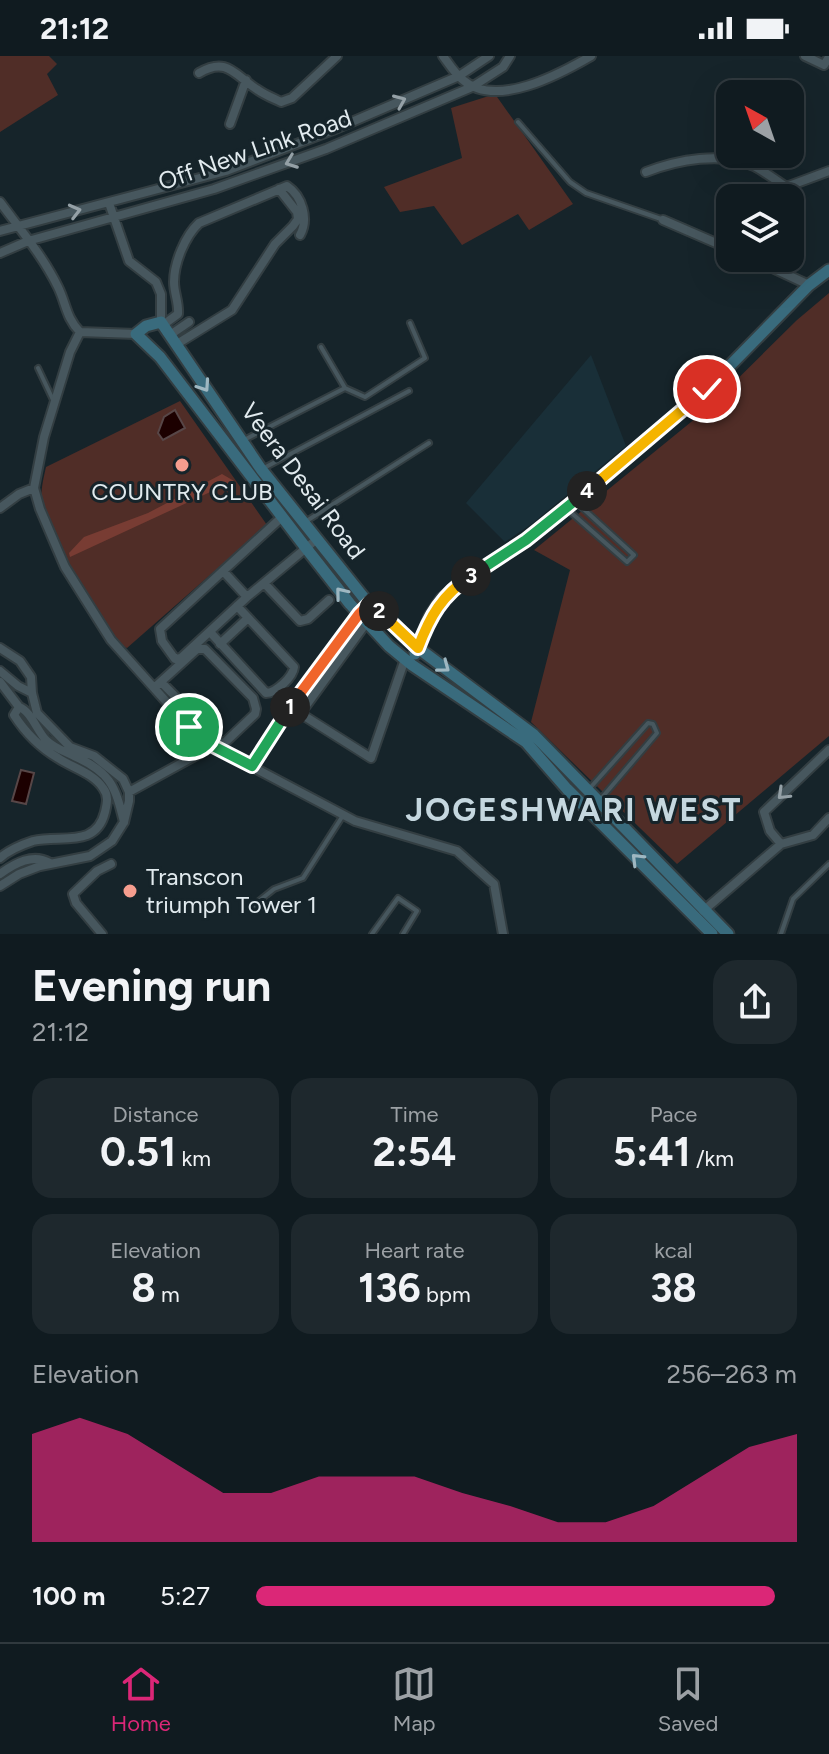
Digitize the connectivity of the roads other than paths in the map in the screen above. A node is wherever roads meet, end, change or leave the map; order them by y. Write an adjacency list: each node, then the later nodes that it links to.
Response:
1 (337, 56): 10 (street)
2 (443, 56): 9 (street)
3 (489, 56): 9 (street, Off New Link Road)
4 (510, 56): 11 (street, Off New Link Road)
5 (591, 56): 11 (street)
6 (805, 56): 7 (street)
7 (829, 57)
8 (199, 73): 10 (street)
9 (459, 76): 11 (street); 20 (street, Off New Link Road, one-way to 9)
10 (246, 80): 13 (street)
11 (472, 87): 21 (street, Off New Link Road, one-way to 21)
12 (518, 122): 22 (lane)
13 (230, 124)
14 (829, 171): 17 (street)
15 (646, 172): 16 (street)
16 (781, 184)
17 (794, 184)
18 (279, 189): 25 (street); 35 (street); 35 (street)
19 (0, 202): 23 (street)
20 (109, 203): 21 (street); 23 (street, Off New Link Road, one-way to 20)
21 (114, 218): 26 (street, Off New Link Road); 35 (street)
22 (663, 220): 27 (street)
23 (18, 225): 24 (street, Off New Link Road); 26 (street)
24 (0, 231)
25 (300, 235)
26 (28, 241): 28 (street, Off New Link Road); 34 (street)
27 (716, 243)
28 (0, 253)
29 (829, 270): 31 (street)
30 (787, 272): 31 (street)
31 (809, 285): 47 (street)
32 (189, 322): 35 (street)
33 (410, 323): 39 (lane)
34 (80, 332): 36 (street); 41 (street)
35 (168, 332): 36 (street); 42 (street, Veera Desai Road, one-way to 42)
36 (136, 334): 44 (street)
37 (321, 347): 39 (lane)
38 (38, 368): 41 (lane)
39 (345, 388): 42 (lane)
40 (409, 391): 45 (lane)
41 (55, 404): 46 (street)
42 (242, 441): 44 (street); 45 (street, Veera Desai Road)
43 (429, 443): 50 (lane)
44 (230, 449): 49 (street)
45 (261, 469): 50 (street, Veera Desai Road)
46 (34, 488): 48 (street); 68 (street)
47 (571, 505): 47 (lane); 64 (street)
48 (0, 508)
49 (282, 517): 52 (street); 53 (street)
50 (303, 523): 51 (street, Veera Desai Road)
51 (317, 539): 52 (street); 57 (street, Veera Desai Road)
52 (306, 548): 54 (street); 60 (street, one-way to 52)
53 (223, 571): 55 (street); 61 (street)
54 (264, 583): 55 (street); 56 (street)
55 (247, 597): 58 (street)
56 (329, 600)
57 (370, 603): 60 (street); 64 (street, Veera Desai Road)
58 (237, 606): 59 (street); 61 (street)
59 (248, 618): 62 (street); 62 (street)
60 (363, 618): 65 (street); 71 (street); 72 (street)
61 (210, 632): 62 (street)
62 (220, 644)
63 (0, 648): 69 (street)
64 (418, 648): 65 (street); 73 (street, Veera Desai Road, one-way to 73)
65 (408, 662): 72 (street); 73 (street)
66 (0, 671): 69 (street)
67 (0, 682): 70 (street)
68 (158, 685): 74 (street); 74 (street)
69 (32, 693): 78 (street)
70 (19, 707): 82 (street); 84 (street)
71 (290, 707): 72 (street); 76 (street)
72 (300, 714)
73 (523, 734): 77 (street, Veera Desai Road); 89 (street, one-way to 73)
74 (218, 747): 76 (street); 78 (street)
75 (829, 750): 83 (street, one-way to 83)
76 (252, 766): 80 (street)
77 (589, 790): 79 (street, Veera Desai Road); 79 (lane)
78 (129, 792): 82 (street)
79 (599, 801): 89 (street, Veera Desai Road)
80 (343, 815): 91 (lane); 96 (street)
81 (829, 818): 83 (street)
82 (124, 822): 85 (street)
83 (781, 844): 92 (street)
84 (0, 858)
85 (50, 863): 88 (street); 90 (street)
86 (111, 864): 93 (street)
87 (829, 864): 99 (lane)
88 (0, 874)
89 (667, 880): 92 (street, Veera Desai Road)
90 (0, 886)
91 (250, 908)
92 (700, 914): 97 (street); 98 (street, Veera Desai Road)
93 (102, 934)
94 (372, 934): 95 (lane)
95 (403, 934)
96 (503, 934)
97 (712, 934)
98 (728, 934)
99 (781, 934)

